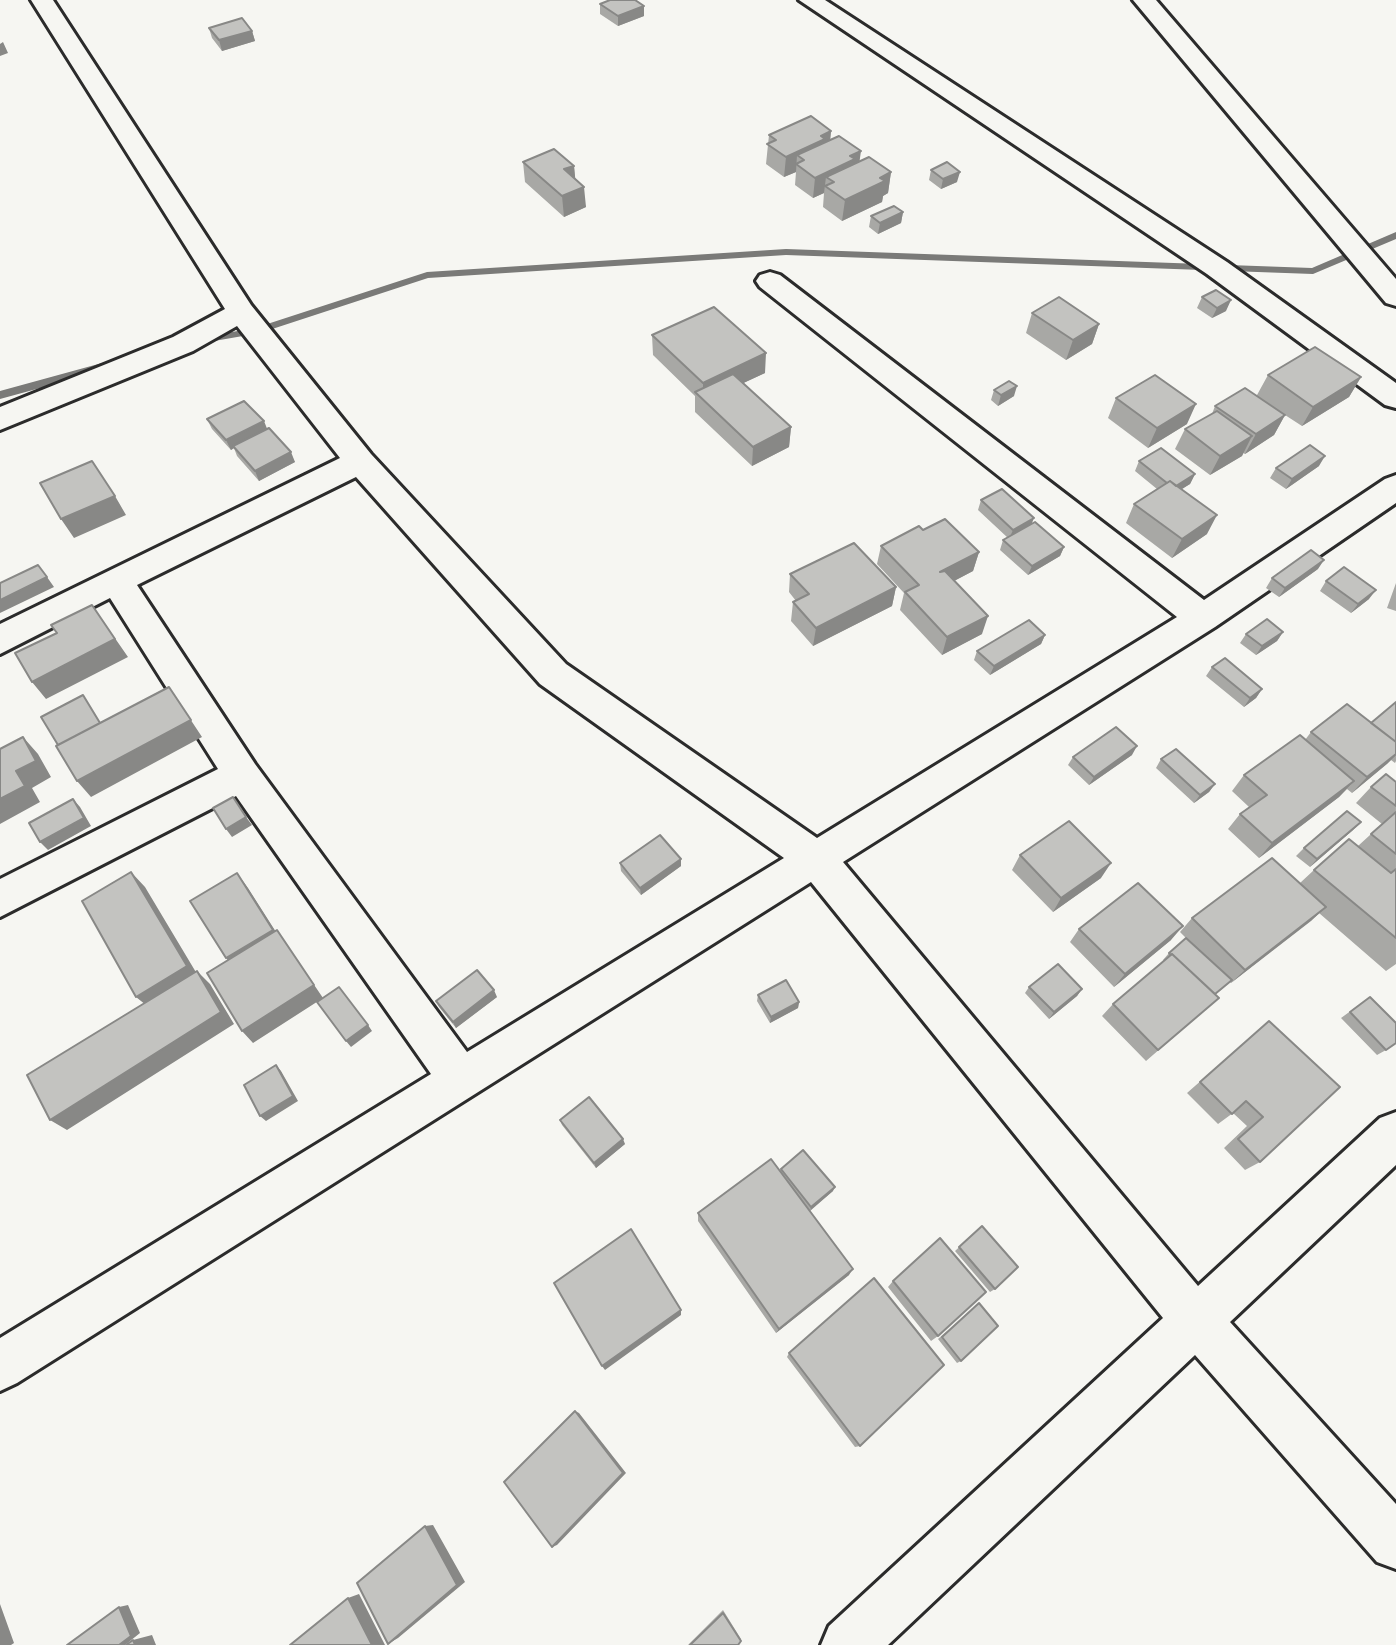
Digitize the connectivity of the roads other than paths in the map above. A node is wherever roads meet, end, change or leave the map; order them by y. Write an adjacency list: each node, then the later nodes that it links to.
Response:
1 (42, 0): 6 (street)
2 (810, 0): 7 (street)
3 (1144, 0): 5 (street)
4 (770, 281): 12 (street)
5 (1396, 297)
6 (241, 312): 8 (street); 9 (street)
7 (1396, 398)
8 (0, 419)
9 (360, 462): 11 (street); 15 (street)
10 (1396, 487): 12 (street)
11 (116, 580): 13 (street); 14 (street)
12 (1203, 618): 15 (street)
13 (0, 640)
14 (242, 775): 16 (street); 17 (street)
15 (816, 859): 17 (street); 19 (street)
16 (0, 899)
17 (460, 1078): 20 (street)
18 (1396, 1135): 19 (street)
19 (1196, 1320): 21 (street); 22 (street)
20 (0, 1366)
21 (1396, 1543)
22 (848, 1645)

